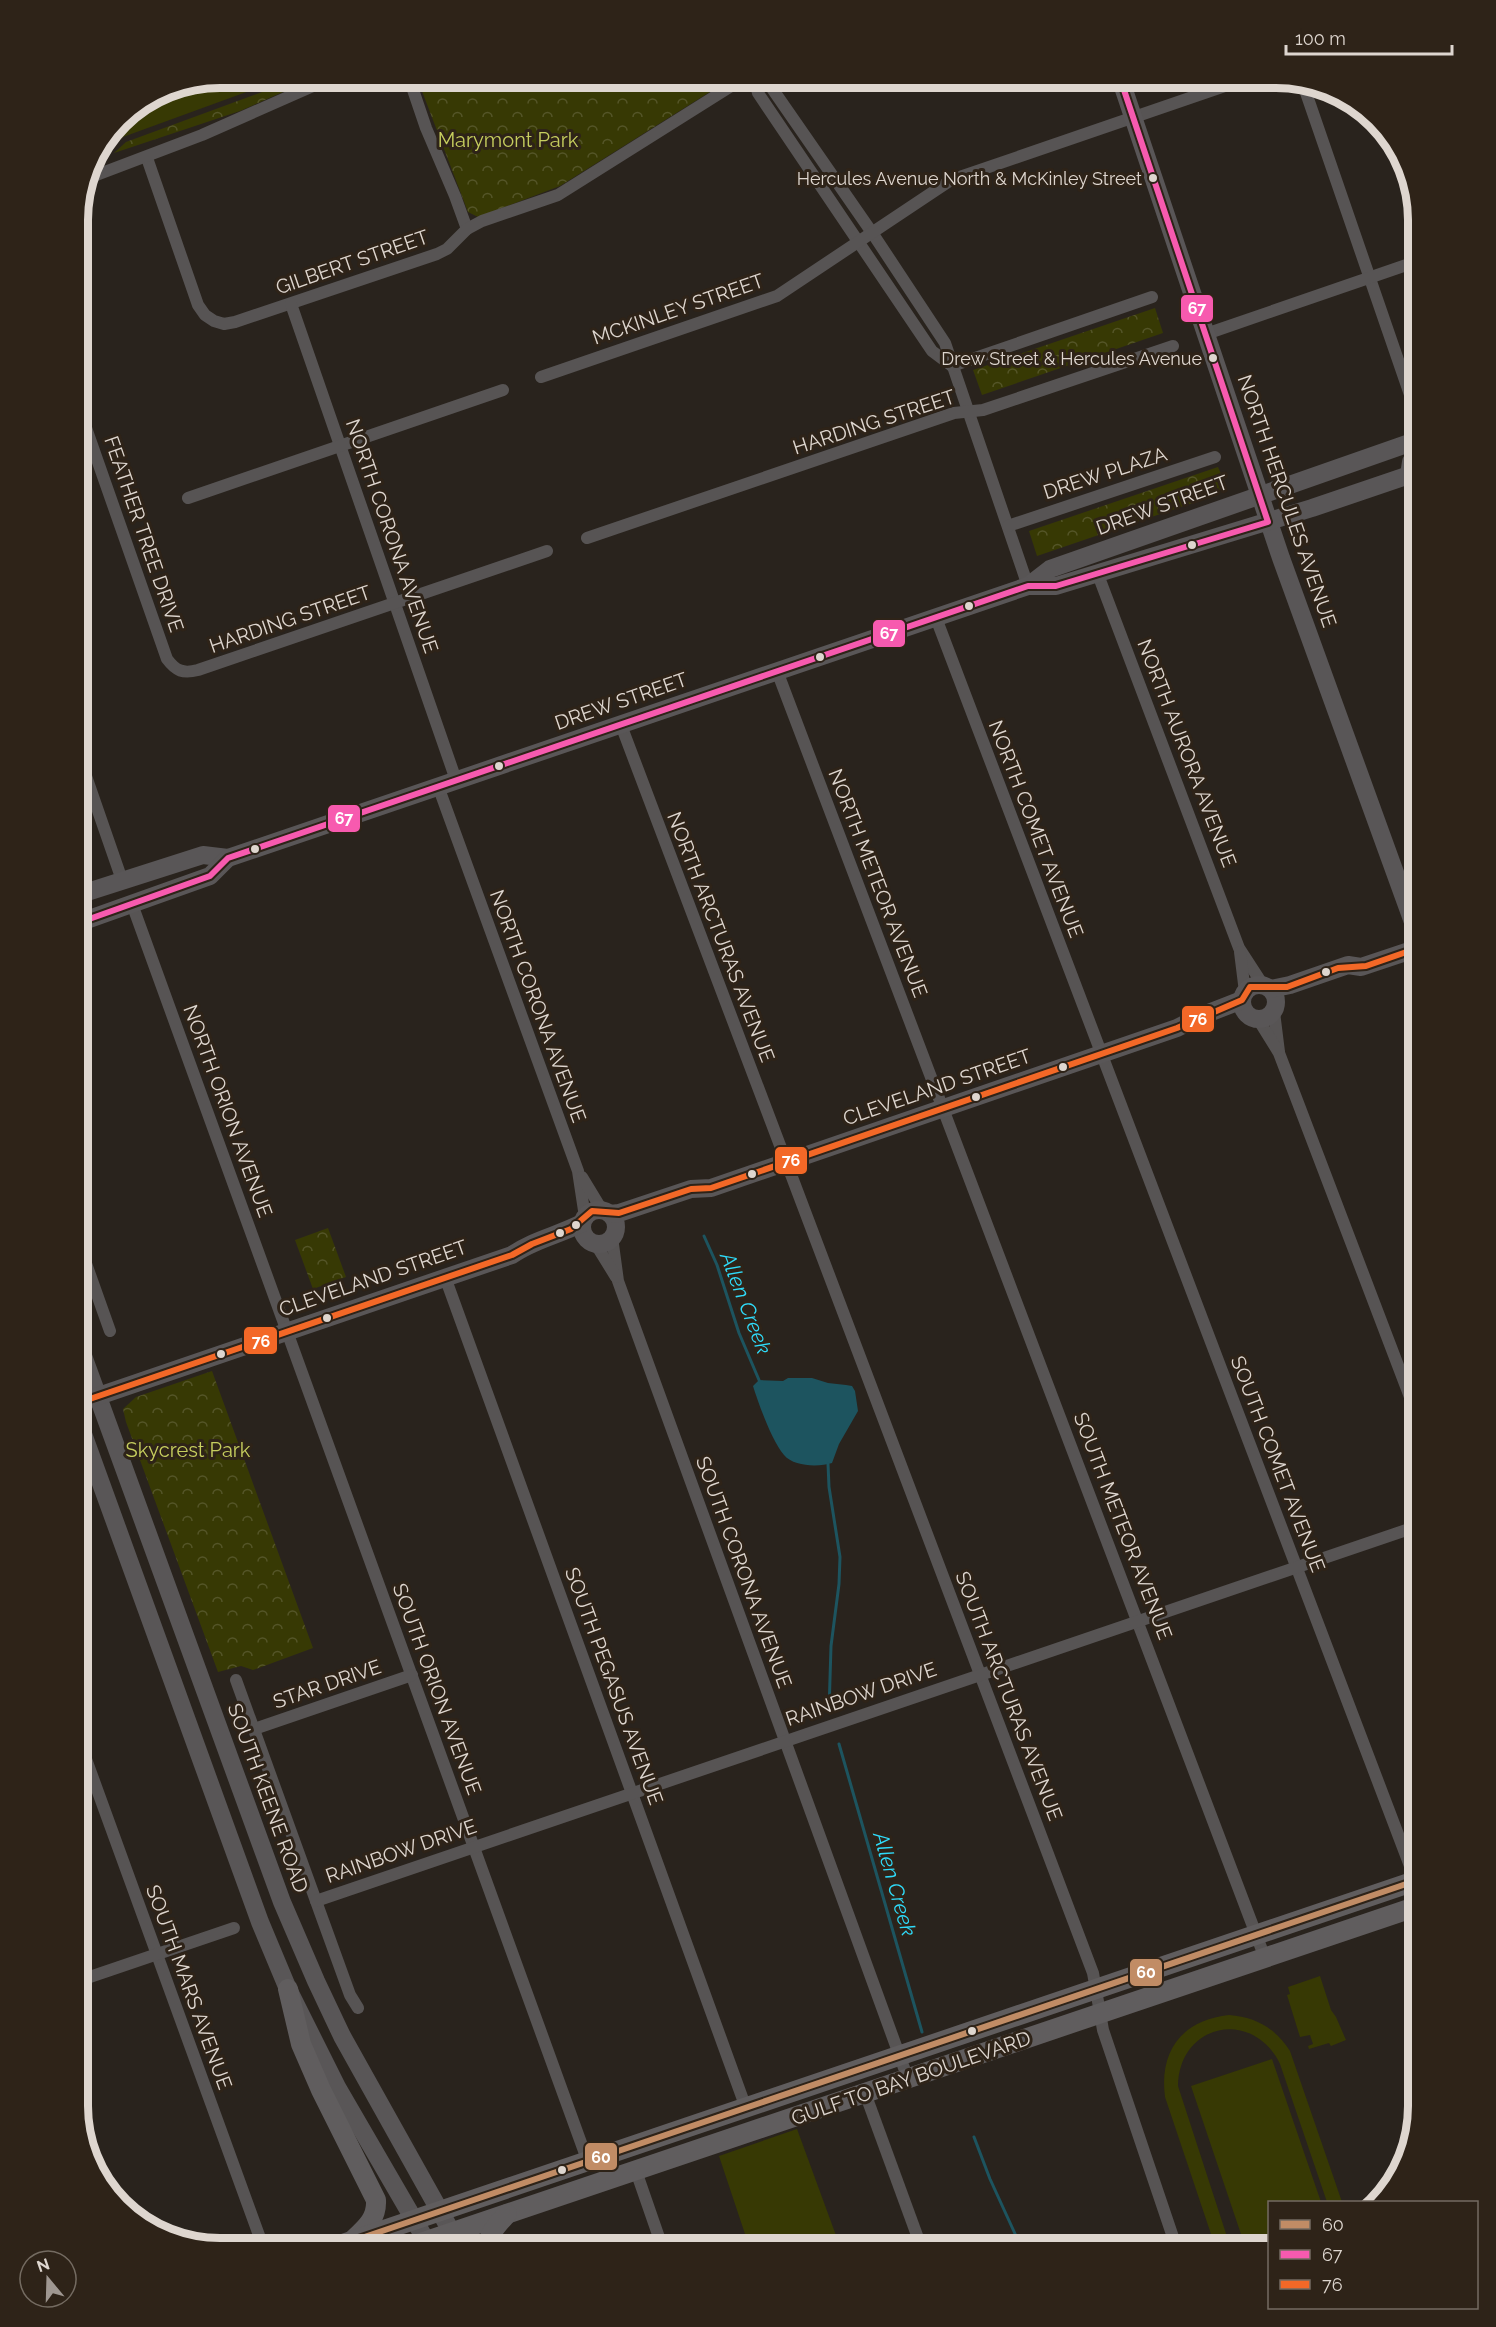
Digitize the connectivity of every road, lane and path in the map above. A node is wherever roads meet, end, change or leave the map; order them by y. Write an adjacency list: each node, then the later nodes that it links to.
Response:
1 (306, 89): 10 (street)
2 (413, 89): 12 (street)
3 (727, 89): 12 (street, GILBERT STREET)
4 (757, 89): 14 (street)
5 (772, 89): 13 (street)
6 (1124, 89): 9 (main road, NORTH HERCULES AVENUE)
7 (1216, 89): 9 (street, MCKINLEY STREET)
8 (1306, 92): 16 (street)
9 (1133, 117): 13 (street, MCKINLEY STREET); 19 (main road, NORTH HERCULES AVENUE)
10 (147, 158): 11 (street); 18 (street, GILBERT STREET)
11 (97, 175)
12 (467, 229): 18 (street, GILBERT STREET)
13 (873, 234): 14 (street, MCKINLEY STREET); 21 (street)
14 (859, 243): 21 (street); 22 (street, MCKINLEY STREET)
15 (1408, 264): 16 (street)
16 (1368, 278): 19 (street); 23 (street)
17 (1152, 297): 21 (street)
18 (291, 304): 28 (street, NORTH CORONA AVENUE)
19 (1206, 334): 31 (main road, NORTH HERCULES AVENUE)
20 (1173, 346): 25 (street, HARDING STREET)
21 (952, 366): 25 (street)
22 (541, 377)
23 (1408, 389)
24 (503, 390): 28 (street)
25 (969, 411): 34 (street); 35 (street, HARDING STREET)
26 (89, 436): 42 (street, FEATHER TREE DRIVE)
27 (1408, 443): 31 (main road, DREW STREET)
28 (340, 447): 32 (street); 39 (street, NORTH CORONA AVENUE)
29 (1215, 457): 34 (street, DREW PLAZA)
30 (1408, 467): 33 (main road, DREW STREET)
31 (1259, 494): 33 (main road, NORTH HERCULES AVENUE); 38 (main road, DREW STREET)
32 (188, 498)
33 (1268, 522): 37 (main road, DREW STREET); 52 (main road, NORTH HERCULES AVENUE)
34 (1008, 526): 38 (street)
35 (587, 538)
36 (547, 551): 39 (street, HARDING STREET)
37 (1097, 572): 38 (main road, DREW STREET); 54 (street, NORTH AURORA AVENUE)
38 (1028, 586): 40 (main road, DREW STREET)
39 (396, 604): 42 (street, HARDING STREET); 44 (street, NORTH CORONA AVENUE)
40 (936, 618): 41 (main road, DREW STREET); 57 (street, NORTH COMET AVENUE)
41 (777, 671): 43 (main road, DREW STREET); 58 (street, NORTH METEOR AVENUE)
42 (180, 672)
43 (621, 725): 44 (main road, DREW STREET); 59 (street, NORTH ARCTURAS AVENUE)
44 (456, 780): 46 (main road, DREW STREET)
45 (89, 784): 48 (street)
46 (438, 786): 47 (main road, DREW STREET); 60 (street, NORTH CORONA AVENUE)
47 (228, 858): 48 (main road, DREW STREET); 51 (main road, DREW STREET)
48 (122, 880): 49 (main road, DREW STREET); 50 (main road)
49 (89, 892)
50 (89, 900)
51 (132, 904): 53 (main road, DREW STREET); 66 (street, NORTH ORION AVENUE)
52 (1408, 908)
53 (89, 919)
54 (1239, 948): 56 (street, NORTH AURORA AVENUE); 56 (street, NORTH AURORA AVENUE)
55 (1408, 951): 56 (main road, CLEVELAND STREET)
56 (1260, 1002): 57 (main road, CLEVELAND STREET); 69 (street)
57 (1101, 1054): 58 (main road, CLEVELAND STREET); 76 (street, SOUTH COMET AVENUE)
58 (942, 1108): 59 (main road, CLEVELAND STREET); 77 (street, SOUTH METEOR AVENUE)
59 (786, 1163): 61 (main road, CLEVELAND STREET); 78 (street, SOUTH ARCTURAS AVENUE)
60 (578, 1171): 61 (street, NORTH CORONA AVENUE); 61 (street, NORTH CORONA AVENUE)
61 (599, 1227): 63 (main road, CLEVELAND STREET); 64 (street, SOUTH CORONA AVENUE); 64 (street, SOUTH CORONA AVENUE)
62 (88, 1270): 65 (street)
63 (445, 1277): 66 (main road, CLEVELAND STREET); 84 (street, SOUTH PEGASUS AVENUE)
64 (618, 1281): 82 (street, SOUTH CORONA AVENUE)
65 (110, 1331)
66 (287, 1332): 70 (main road, CLEVELAND STREET); 79 (street, SOUTH ORION AVENUE)
67 (88, 1370): 70 (main road, SOUTH KEENE ROAD)
68 (88, 1390): 70 (main road)
69 (1408, 1392)
70 (98, 1396): 71 (main road, CLEVELAND STREET); 75 (main road, SOUTH KEENE ROAD)
71 (88, 1399)
72 (88, 1420): 75 (main road)
73 (88, 1449): 97 (main road)
74 (1408, 1529): 76 (street, RAINBOW DRIVE)
75 (160, 1566): 107 (main road, SOUTH KEENE ROAD)
76 (1297, 1566): 77 (street, RAINBOW DRIVE); 86 (street, SOUTH COMET AVENUE)
77 (1138, 1620): 78 (street, RAINBOW DRIVE); 92 (street, SOUTH METEOR AVENUE)
78 (980, 1674): 82 (street, RAINBOW DRIVE); 98 (street, SOUTH ARCTURAS AVENUE)
79 (412, 1676): 81 (street, STAR DRIVE); 85 (street, SOUTH ORION AVENUE)
80 (236, 1680): 81 (street)
81 (254, 1729): 88 (street)
82 (784, 1741): 84 (street, RAINBOW DRIVE); 101 (street, SOUTH CORONA AVENUE)
83 (88, 1765): 94 (street, SOUTH MARS AVENUE)
84 (632, 1792): 85 (street, RAINBOW DRIVE); 104 (street, SOUTH PEGASUS AVENUE)
85 (474, 1847): 88 (street, RAINBOW DRIVE); 105 (street, SOUTH ORION AVENUE)
86 (1408, 1859)
87 (1408, 1886): 90 (main road, GULF TO BAY BOULEVARD)
88 (316, 1900): 99 (street)
89 (1408, 1909): 93 (main road, GULF TO BAY BOULEVARD)
90 (1317, 1914): 92 (main road, GULF TO BAY BOULEVARD); 93 (street)
91 (234, 1928): 94 (street)
92 (1257, 1935): 95 (street, SOUTH METEOR AVENUE); 98 (main road, GULF TO BAY BOULEVARD)
93 (1323, 1937): 95 (main road, GULF TO BAY BOULEVARD)
94 (156, 1955): 96 (street); 110 (street, SOUTH MARS AVENUE)
95 (1265, 1958): 100 (main road, GULF TO BAY BOULEVARD)
96 (88, 1978)
97 (288, 1989): 109 (main road); 111 (main road)
98 (1096, 1989): 100 (street, SOUTH ARCTURAS AVENUE); 101 (main road, GULF TO BAY BOULEVARD)
99 (358, 2008)
100 (1100, 2013): 102 (main road, GULF TO BAY BOULEVARD); 119 (street, SOUTH ARCTURAS AVENUE)
101 (899, 2056): 102 (street, SOUTH CORONA AVENUE); 104 (main road, GULF TO BAY BOULEVARD)
102 (908, 2079): 103 (main road, GULF TO BAY BOULEVARD)
103 (865, 2093): 106 (main road, GULF TO BAY BOULEVARD); 118 (street)
104 (746, 2108): 105 (main road, GULF TO BAY BOULEVARD)
105 (588, 2162): 107 (main road, GULF TO BAY BOULEVARD)
106 (636, 2170): 108 (main road, GULF TO BAY BOULEVARD); 117 (street)
107 (441, 2211): 109 (main road, GULF TO BAY BOULEVARD); 114 (main road, SOUTH KEENE ROAD)
108 (507, 2214): 115 (main road, GULF TO BAY BOULEVARD); 116 (main road)
109 (416, 2220): 112 (main road, GULF TO BAY BOULEVARD); 113 (main road)
110 (260, 2238)
111 (355, 2238)
112 (361, 2238)
113 (425, 2238)
114 (455, 2238)
115 (463, 2238)
116 (489, 2238)
117 (659, 2238)
118 (918, 2238)
119 (1173, 2238)

